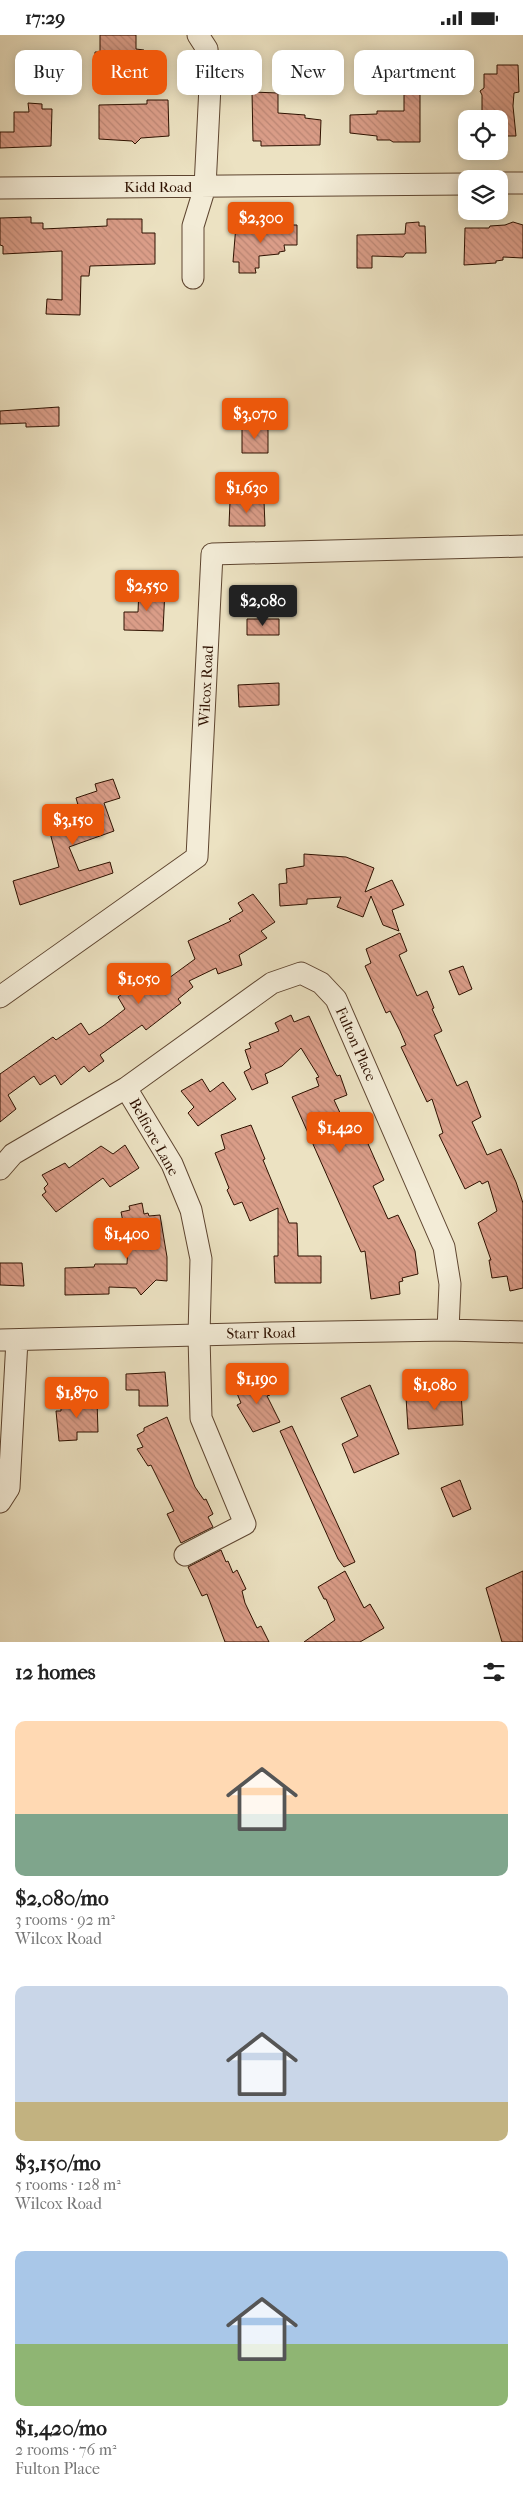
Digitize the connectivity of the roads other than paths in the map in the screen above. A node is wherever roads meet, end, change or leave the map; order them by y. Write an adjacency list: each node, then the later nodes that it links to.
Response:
1 (198, 35): 5 (street)
2 (508, 183): 3 (street)
3 (523, 183)
4 (458, 184): 5 (street, Kidd Road)
5 (205, 187): 6 (street, Kidd Road); 7 (street)
6 (0, 188)
7 (193, 278)
8 (523, 547): 9 (street, Wilcox Road)
9 (0, 997)
10 (126, 1088): 11 (street, Fulton Place); 12 (street, Fulton Place); 14 (street, Belfiore Lane)
11 (0, 1169)
12 (448, 1331): 13 (street, Starr Road); 14 (street, Starr Road)
13 (523, 1332)
14 (199, 1335): 15 (street, Starr Road); 17 (street, Belfiore Lane)
15 (9, 1340): 16 (street)
16 (5, 1482)
17 (185, 1555)

